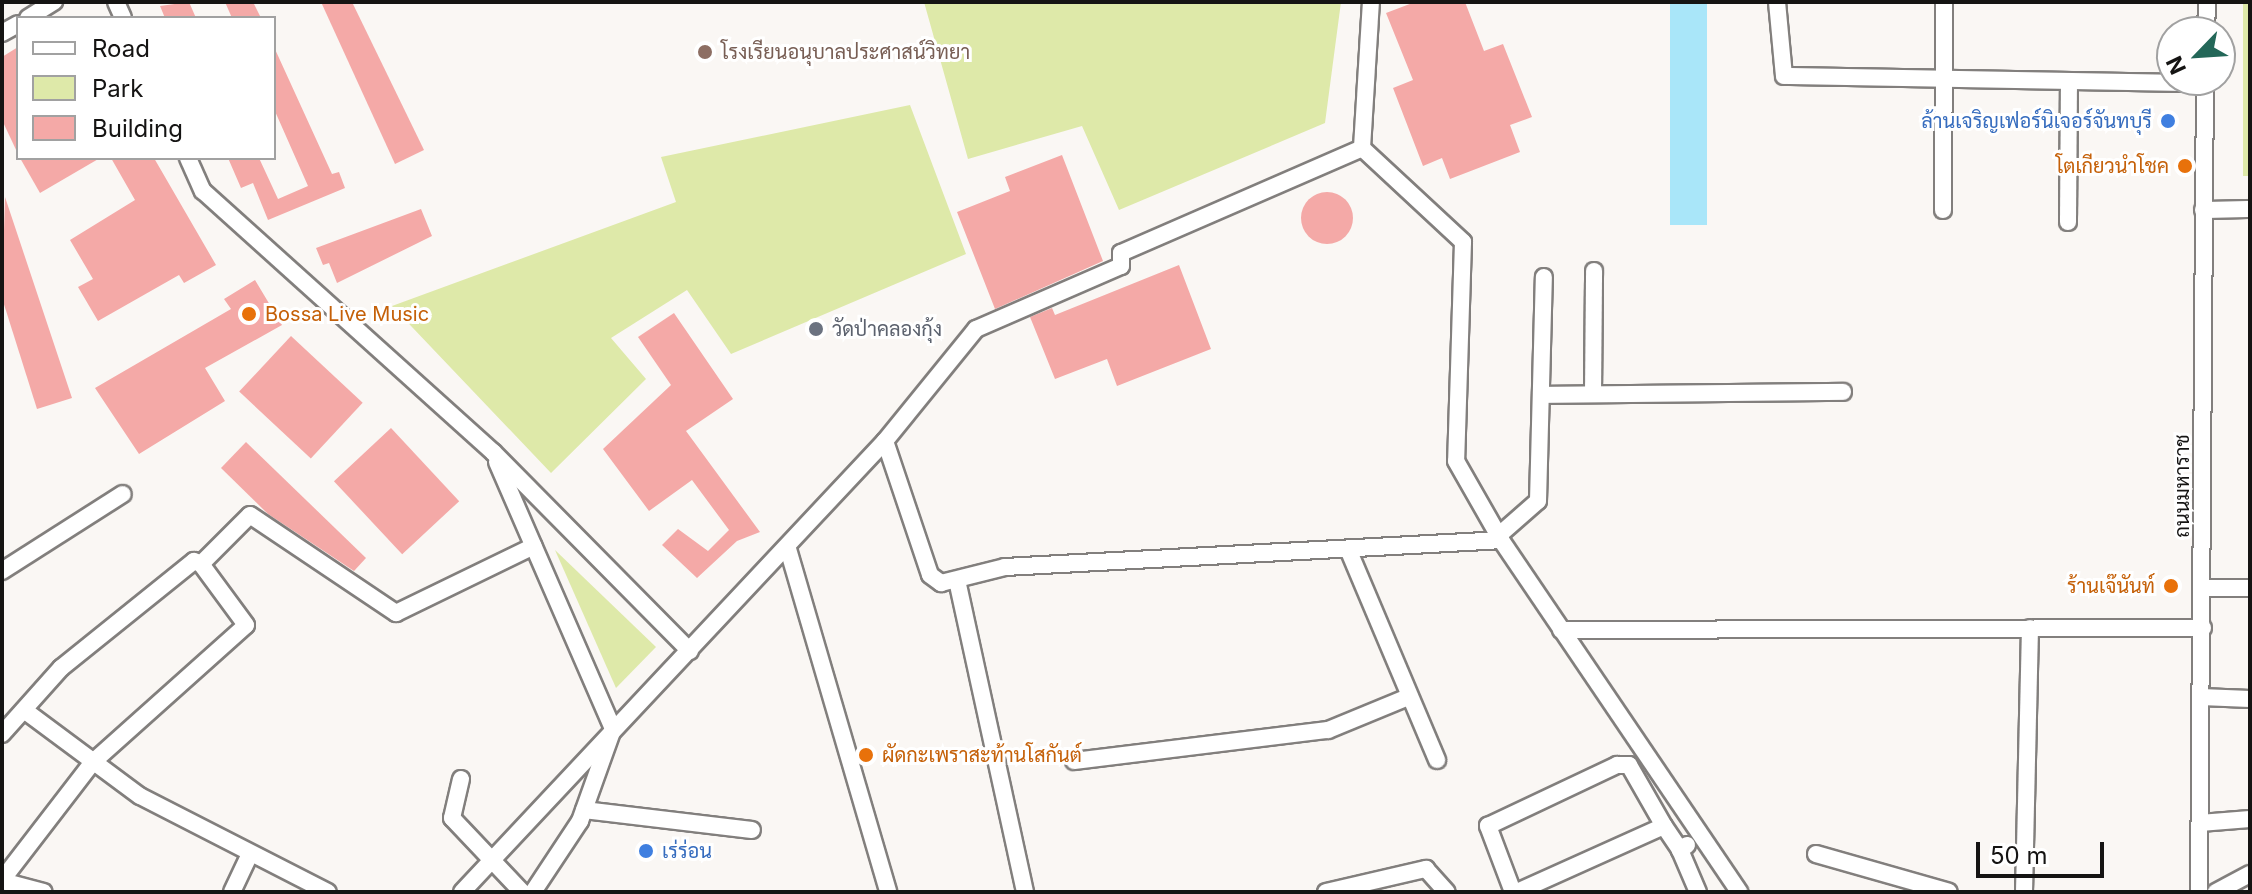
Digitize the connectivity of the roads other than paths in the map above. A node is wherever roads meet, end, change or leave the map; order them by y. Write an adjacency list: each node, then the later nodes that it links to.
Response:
1 (54, 2): 5 (street)
2 (1371, 2): 10 (street)
3 (1777, 2): 6 (street)
4 (1944, 2): 6 (street)
5 (31, 16)
6 (1944, 78): 7 (street); 13 (street)
7 (2069, 81): 8 (street); 15 (street)
8 (2156, 82)
9 (2205, 96): 14 (street, ถนนมหาราช)
10 (1362, 148): 21 (street); 24 (street)
11 (189, 160): 22 (street)
12 (2250, 209): 14 (street)
13 (1943, 210)
14 (2203, 210): 31 (street, ถนนมหาราช)
15 (2068, 222)
16 (1594, 271): 19 (street)
17 (1544, 277): 20 (street)
18 (1843, 392): 19 (street)
19 (1593, 394): 20 (street)
20 (1541, 395): 24 (street)
21 (885, 441): 26 (street); 30 (street)
22 (493, 452): 25 (street); 36 (street)
23 (123, 494): 29 (street)
24 (1499, 538): 27 (street); 35 (street)
25 (534, 546): 28 (street); 41 (street)
26 (788, 549): 36 (street); 65 (street)
27 (1348, 549): 30 (street); 37 (street)
28 (201, 564): 40 (street); 45 (street)
29 (2, 571)
30 (957, 580): 66 (street)
31 (2202, 588): 32 (street); 34 (street, ถนนมหาราช)
32 (2250, 588)
33 (2030, 628): 34 (street); 35 (street); 73 (street)
34 (2203, 628): 38 (street, ถนนมหาราช)
35 (1561, 630): 52 (street)
36 (690, 651): 41 (street)
37 (1408, 697): 43 (street); 44 (street)
38 (2201, 697): 39 (street); 49 (street, ถนนมหาราช)
39 (2250, 699)
40 (24, 710): 42 (street); 45 (street)
41 (613, 729): 47 (street); 56 (street)
42 (2, 734)
43 (1437, 760)
44 (1074, 761)
45 (93, 762): 54 (street); 58 (street)
46 (461, 779): 56 (street)
47 (584, 810): 51 (street); 64 (street)
48 (2250, 819): 49 (street)
49 (2200, 823): 74 (street, ถนนมหาราช)
50 (1664, 826): 53 (street); 69 (street); 69 (street)
51 (752, 830)
52 (1700, 835): 53 (street); 71 (street)
53 (1680, 850): 70 (street)
54 (250, 854): 60 (street); 61 (street)
55 (1816, 854): 72 (street)
56 (492, 857): 62 (street); 63 (street)
57 (2250, 874): 75 (street)
58 (2, 881): 59 (street)
59 (44, 892)
60 (232, 892)
61 (328, 892)
62 (462, 892)
63 (522, 892)
64 (533, 892)
65 (888, 892)
66 (1025, 892)
67 (1326, 892): 68 (street)
68 (1447, 892)
69 (1515, 892)
70 (1698, 892)
71 (1739, 892)
72 (1949, 892)
73 (2024, 892)
74 (2199, 892)
75 (2216, 892)

